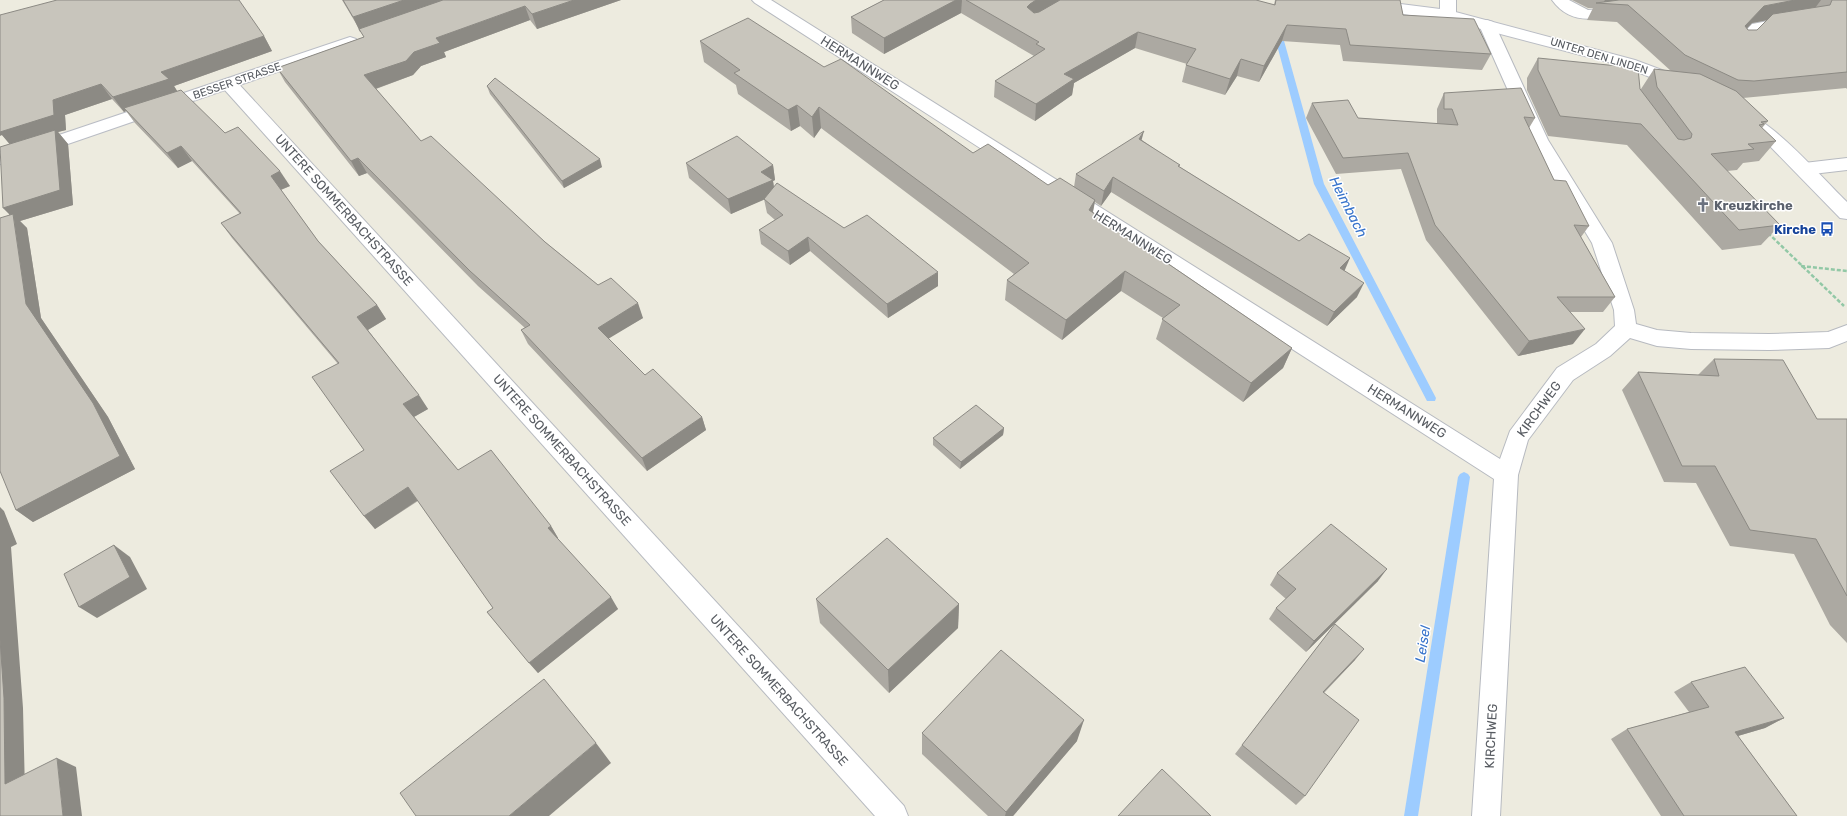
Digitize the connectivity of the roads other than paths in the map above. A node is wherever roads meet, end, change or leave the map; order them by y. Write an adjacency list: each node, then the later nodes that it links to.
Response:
1 (760, 0): 19 (street, HERMANNWEG)
2 (1334, 0): 5 (street, UNTER DEN LINDEN)
3 (1560, 0): 4 (street)
4 (1635, 0)
5 (1448, 8): 7 (street, UNTER DEN LINDEN)
6 (1798, 19): 9 (lane)
7 (1487, 25): 11 (street, UNTER DEN LINDEN); 17 (street)
8 (362, 38): 10 (street, BESSER STRASSE)
9 (1740, 43)
10 (229, 84): 13 (street, BESSER STRASSE); 20 (street, UNTERE SOMMERBACHSTRASSE)
11 (1694, 90)
12 (1726, 106): 15 (street)
13 (0, 158)
14 (1847, 164): 15 (street)
15 (1804, 169): 16 (street)
16 (1847, 213)
17 (1626, 329): 18 (street); 19 (street, KIRCHWEG)
18 (1847, 333)
19 (1506, 474): 21 (street, KIRCHWEG)
20 (894, 816)
21 (1486, 816)

